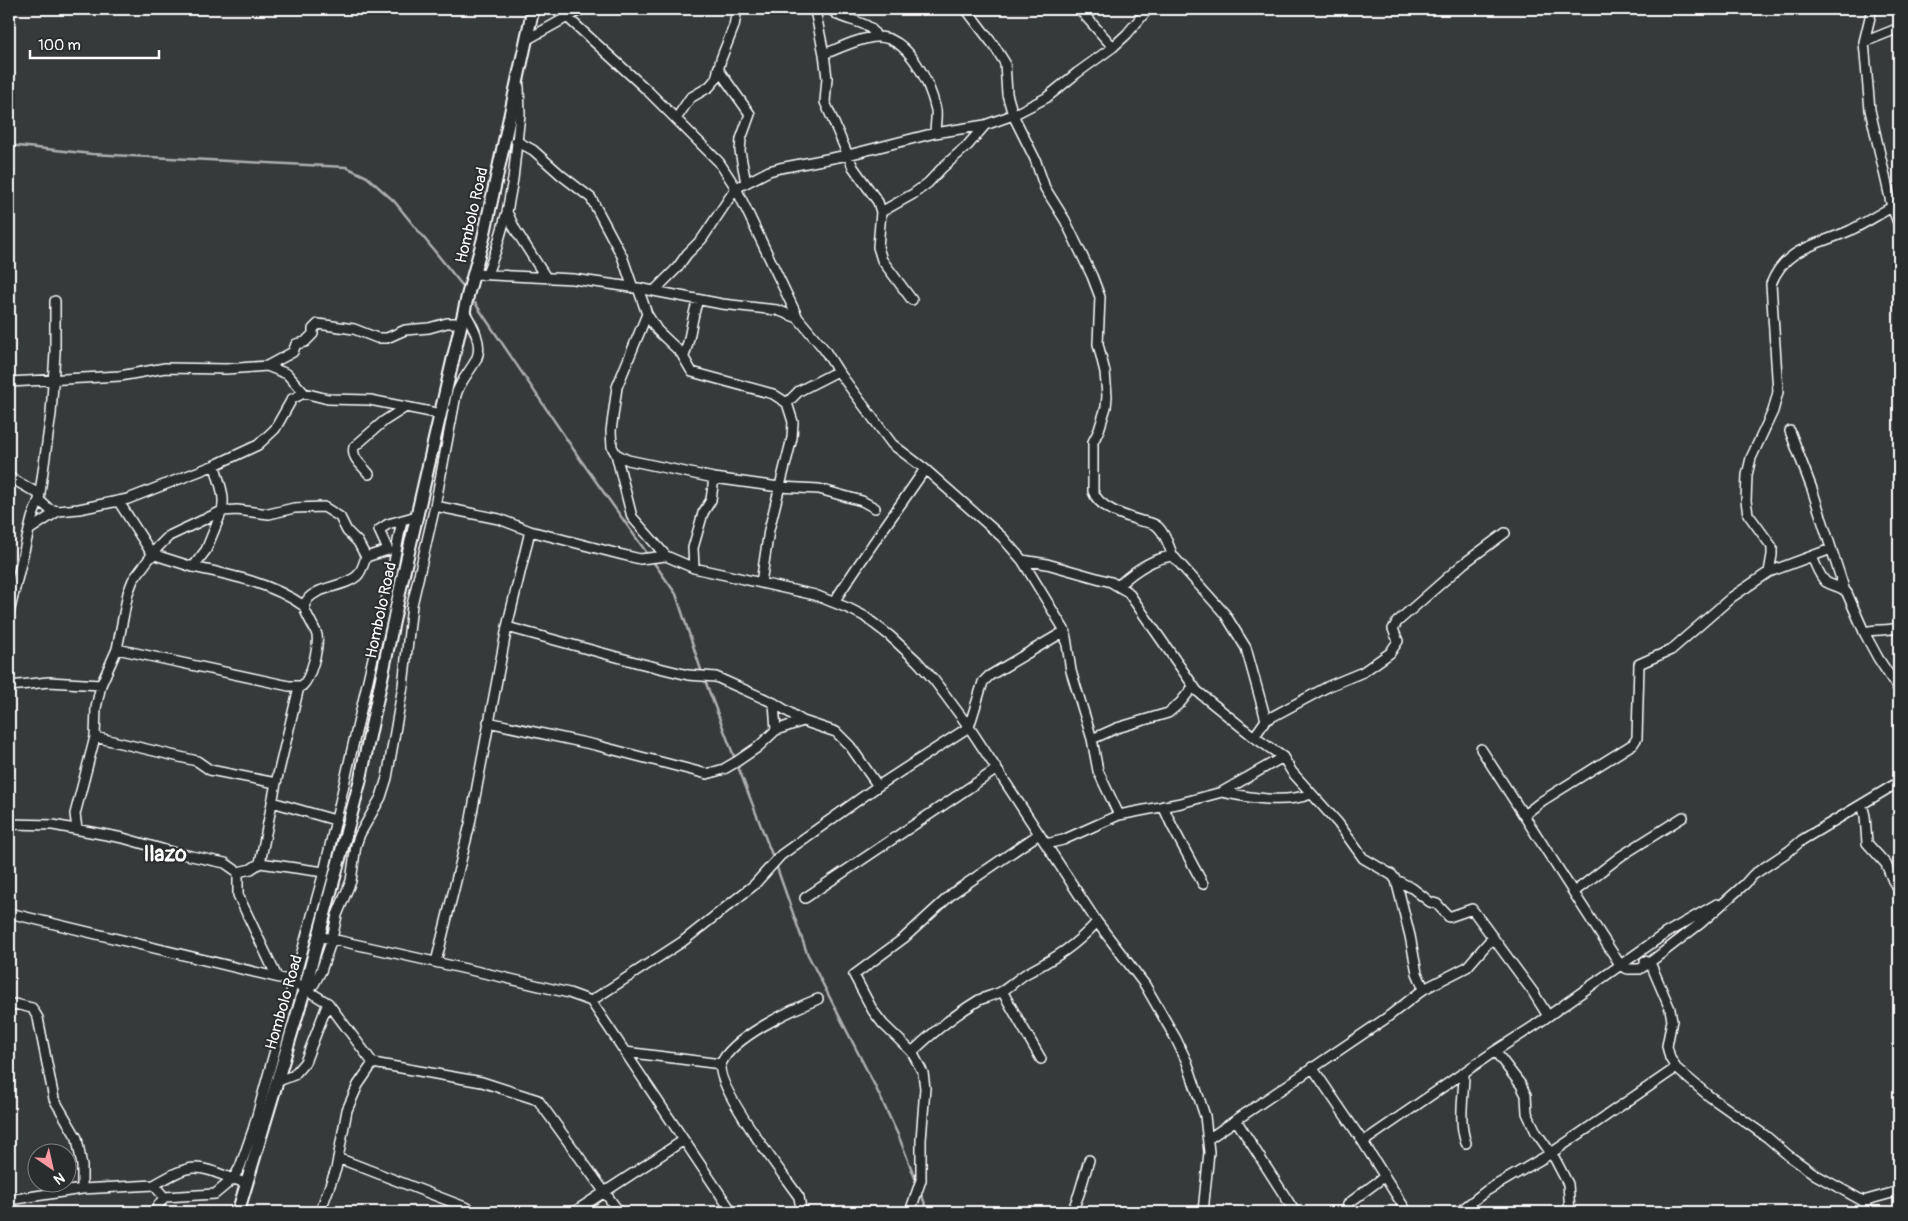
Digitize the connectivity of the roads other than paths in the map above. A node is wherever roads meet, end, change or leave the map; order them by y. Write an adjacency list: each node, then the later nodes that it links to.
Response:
1 (533, 9): 14 (street, Hombolo Road)
2 (582, 9): 11 (street)
3 (737, 9): 18 (street)
4 (826, 9): 10 (street)
5 (831, 9): 13 (street)
6 (966, 9): 20 (street)
7 (1079, 9): 16 (street)
8 (1148, 9): 16 (street)
9 (1872, 9): 15 (street)
10 (815, 12): 17 (street)
11 (567, 17): 14 (street); 21 (street)
12 (1899, 28): 15 (street)
13 (876, 37): 17 (street); 23 (street)
14 (526, 40): 19 (street, Hombolo Road)
15 (1864, 42): 28 (street)
16 (1113, 47): 20 (street)
17 (824, 54): 25 (street)
18 (718, 69): 21 (street); 26 (street)
19 (519, 79): 24 (street); 32 (street, Hombolo Road)
20 (1013, 115): 22 (street); 75 (street)
21 (676, 119): 27 (street)
22 (985, 125): 23 (street); 30 (street)
23 (936, 133): 25 (street)
24 (516, 141): 29 (street); 35 (street)
25 (848, 155): 26 (street); 30 (street)
26 (746, 183): 27 (street)
27 (736, 188): 36 (street); 42 (street)
28 (1892, 206): 31 (street); 81 (street)
29 (507, 212): 33 (street); 34 (street)
30 (881, 212): 38 (street)
31 (1899, 224)
32 (474, 274): 33 (street); 40 (street, Hombolo Road)
33 (486, 274): 34 (street)
34 (544, 276): 35 (street)
35 (635, 288): 36 (street); 41 (street)
36 (654, 291): 37 (street)
37 (698, 300): 42 (street); 44 (street)
38 (912, 300)
39 (55, 301): 47 (street)
40 (464, 311): 43 (street, Hombolo Road); 63 (street)
41 (646, 314): 44 (street); 54 (street)
42 (798, 318): 46 (street)
43 (461, 323): 45 (street); 52 (street, Hombolo Road)
44 (684, 356): 50 (street)
45 (267, 366): 47 (street); 49 (street)
46 (838, 371): 50 (street); 56 (street)
47 (52, 380): 48 (street); 61 (street)
48 (9, 382)
49 (304, 393): 51 (street); 55 (street)
50 (787, 403): 60 (street)
51 (406, 407): 52 (street); 57 (street)
52 (441, 414): 67 (street, Hombolo Road)
53 (1790, 431): 72 (street)
54 (616, 454): 59 (street); 74 (street)
55 (214, 465): 62 (street); 65 (street)
56 (925, 469): 78 (street); 85 (street)
57 (369, 474)
58 (9, 477): 61 (street)
59 (714, 478): 60 (street); 80 (street)
60 (779, 487): 64 (street); 82 (street)
61 (38, 497): 66 (street); 69 (street)
62 (118, 502): 66 (street); 73 (street)
63 (435, 506): 70 (street); 130 (street)
64 (875, 508)
65 (222, 510): 73 (street); 76 (street); 79 (street)
66 (58, 511): 69 (street)
67 (417, 516): 68 (street); 128 (street, Hombolo Road)
68 (402, 520): 76 (street); 121 (street)
69 (29, 530): 87 (street)
70 (530, 531): 74 (street); 88 (street)
71 (1505, 533): 99 (street)
72 (1831, 549): 77 (street); 84 (street)
73 (152, 554): 79 (street); 92 (street)
74 (666, 556): 80 (street)
75 (1173, 556): 83 (street); 99 (street)
76 (366, 557): 86 (street)
77 (1812, 557): 81 (street); 84 (street)
78 (1022, 560): 83 (street); 90 (street)
79 (193, 567): 86 (street)
80 (694, 568): 82 (street)
81 (1769, 572): 119 (street)
82 (761, 583): 85 (street)
83 (1119, 585): 96 (street)
84 (1844, 588): 91 (street)
85 (834, 602): 102 (street)
86 (304, 606): 95 (street)
87 (9, 613)
88 (507, 626): 98 (street); 101 (street)
89 (1899, 627): 91 (street)
90 (1065, 631): 102 (street); 106 (street)
91 (1864, 632): 97 (street)
92 (118, 649): 93 (street); 95 (street)
93 (101, 684): 94 (street); 104 (street)
94 (9, 686)
95 (300, 687): 111 (street)
96 (1193, 687): 105 (street); 106 (street)
97 (1899, 690)
98 (774, 703): 100 (street); 103 (street)
99 (1266, 720): 105 (street)
100 (803, 721): 103 (street); 112 (street)
101 (488, 722): 103 (street); 142 (street)
102 (969, 727): 109 (street); 112 (street)
103 (776, 730)
104 (95, 737): 111 (street); 123 (street)
105 (1254, 737): 108 (street)
106 (1092, 739): 118 (street)
107 (1481, 749): 119 (street)
108 (1283, 756): 113 (street); 114 (street)
109 (996, 769): 124 (street); 134 (street)
110 (1899, 782): 116 (street)
111 (276, 783): 115 (street)
112 (878, 786): 151 (street)
113 (1222, 792): 114 (street); 117 (street)
114 (1312, 794): 129 (street)
115 (272, 802): 121 (street); 126 (street)
116 (1862, 804): 132 (street); 135 (street)
117 (1163, 806): 118 (street); 131 (street)
118 (1119, 815): 125 (street)
119 (1524, 815): 133 (street)
120 (1683, 817): 133 (street)
121 (335, 820): 128 (street)
122 (9, 824): 123 (street)
123 (77, 829): 127 (street)
124 (1039, 834): 125 (street); 157 (street)
125 (1046, 844): 137 (street)
126 (260, 863): 127 (street); 128 (street)
127 (238, 872): 145 (street)
128 (329, 874): 130 (street); 138 (street, Hombolo Road); 146 (street)
129 (1396, 880): 139 (street); 148 (street)
130 (351, 881): 140 (street)
131 (1203, 884)
132 (1899, 890)
133 (1574, 892): 144 (street)
134 (805, 898)
135 (1728, 898): 141 (street); 143 (street)
136 (9, 913): 145 (street)
137 (1097, 922): 149 (street); 166 (street)
138 (318, 936): 140 (street); 147 (street, Hombolo Road)
139 (1493, 937): 148 (street); 154 (street)
140 (332, 939): 142 (street); 147 (street)
141 (1635, 956): 143 (street); 144 (street)
142 (436, 962): 151 (street)
143 (1649, 963): 144 (street); 162 (street)
144 (1621, 966): 154 (street)
145 (277, 977): 146 (street)
146 (292, 981): 147 (street); 174 (street)
147 (305, 988): 152 (street); 164 (street, Hombolo Road)
148 (1424, 989): 161 (street)
149 (1002, 991): 157 (street); 158 (street)
150 (818, 999): 160 (street)
151 (591, 1001): 156 (street)
152 (328, 1003): 159 (street); 164 (street)
153 (9, 1006): 177 (street)
154 (1548, 1016): 155 (street)
155 (1495, 1051): 163 (street); 170 (street)
156 (625, 1052): 160 (street); 167 (street)
157 (912, 1052): 191 (street)
158 (1041, 1059)
159 (374, 1063): 171 (street); 179 (street)
160 (721, 1064): 190 (street)
161 (1312, 1068): 165 (street); 168 (street)
162 (1676, 1068): 170 (street); 182 (street)
163 (1464, 1072): 168 (street); 169 (street)
164 (276, 1082): 175 (street, Hombolo Road)
165 (1236, 1120): 166 (street); 194 (street)
166 (1208, 1139): 193 (street)
167 (684, 1140): 179 (street); 189 (street)
168 (1363, 1142): 173 (street)
169 (1466, 1143)
170 (1550, 1154): 197 (street); 198 (street)
171 (338, 1158): 185 (street); 186 (street)
172 (1089, 1160): 192 (street)
173 (1384, 1177): 195 (street); 196 (street)
174 (233, 1179): 175 (street); 176 (street); 180 (street)
175 (247, 1183): 184 (street, Hombolo Road)
176 (154, 1185): 177 (street); 180 (street)
177 (82, 1189): 181 (street)
178 (1899, 1191): 182 (street)
179 (605, 1192): 187 (street); 188 (street)
180 (164, 1197): 183 (street)
181 (9, 1200)
182 (1863, 1201): 199 (street)
183 (154, 1212)
184 (238, 1212)
185 (320, 1212)
186 (474, 1212)
187 (574, 1212)
188 (619, 1212)
189 (732, 1212)
190 (800, 1212)
191 (910, 1212)
192 (1072, 1212)
193 (1203, 1212)
194 (1295, 1212)
195 (1344, 1212)
196 (1407, 1212)
197 (1459, 1212)
198 (1570, 1212)
199 (1869, 1212)

